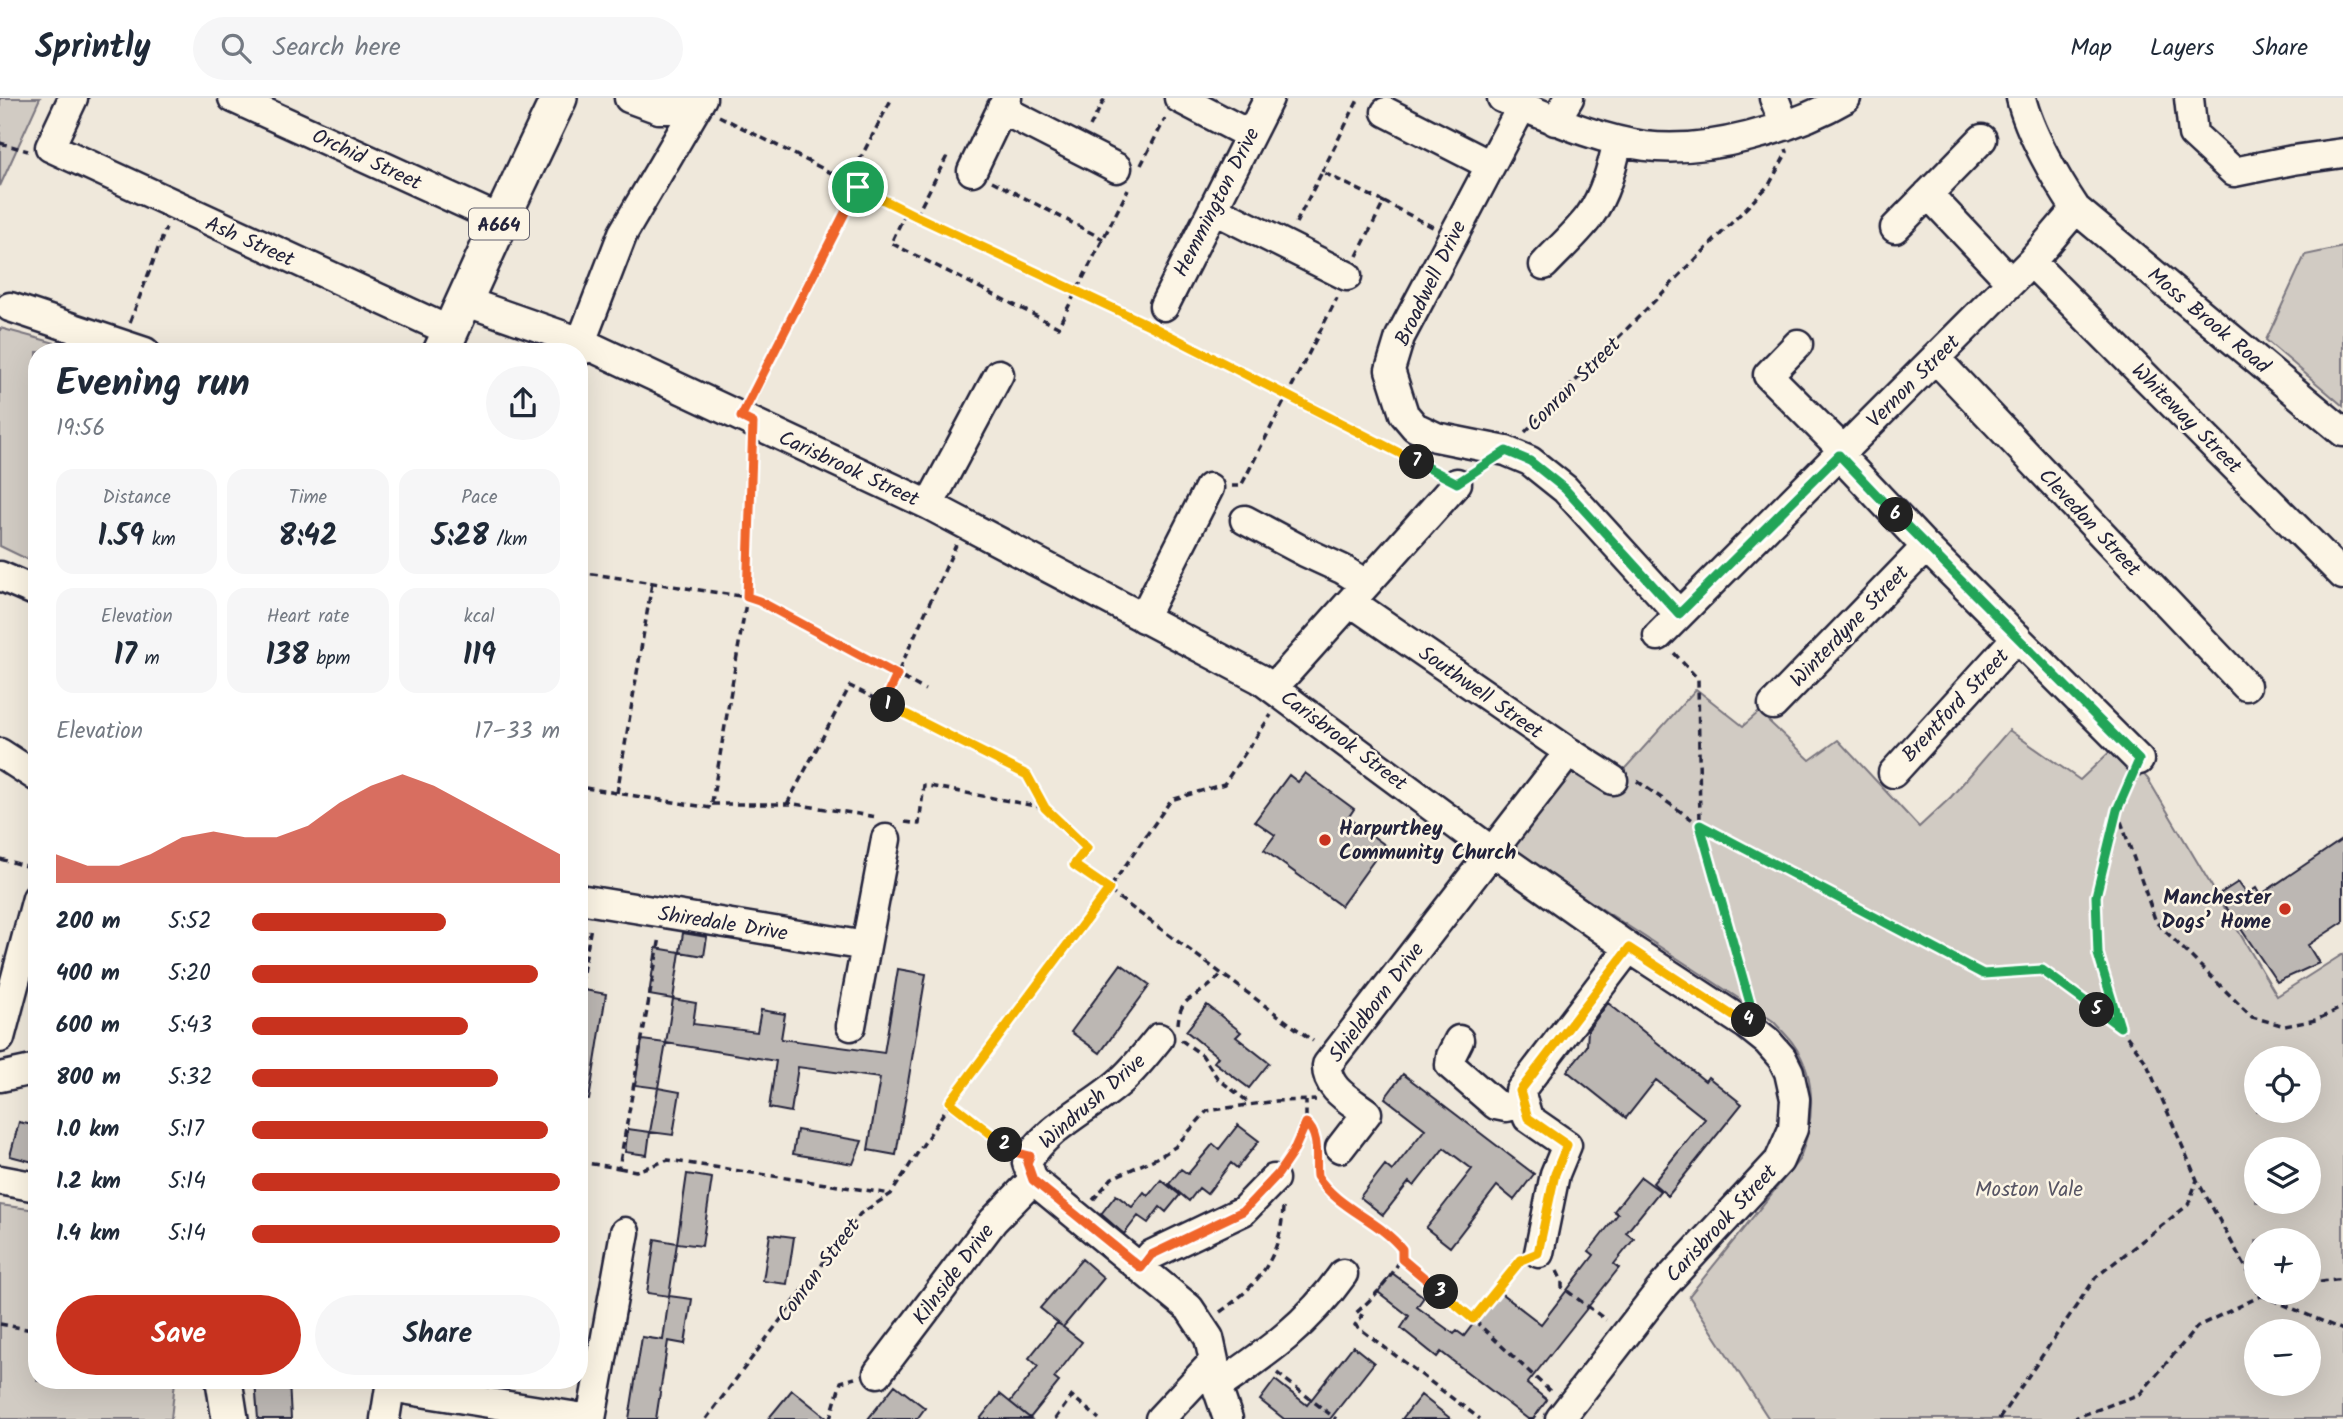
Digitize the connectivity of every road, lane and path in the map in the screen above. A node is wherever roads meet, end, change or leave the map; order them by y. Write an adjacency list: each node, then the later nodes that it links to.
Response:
1 (73, 98): 33 (street, Ash Street)
2 (233, 98): 38 (street, Orchid Street)
3 (559, 98): 38 (main road, A664)
4 (629, 98): 13 (street)
5 (892, 98): 29 (path)
6 (1105, 98): 23 (path)
7 (1269, 98): 20 (street, Hemmington Drive)
8 (1359, 98): 28 (path)
9 (1774, 98): 19 (street)
10 (1846, 98): 19 (street)
11 (2021, 98): 35 (street)
12 (2189, 98): 24 (street)
13 (692, 100): 29 (path); 54 (street)
14 (1512, 102): 17 (street); 25 (street, Broadwell Drive)
15 (1004, 104): 23 (street); 26 (street)
16 (1174, 104): 20 (street); 27 (path)
17 (1562, 109): 22 (street)
18 (1386, 112): 25 (street)
19 (1785, 126): 22 (street); 62 (path, Conran Street)
20 (1250, 135): 34 (street, Hemmington Drive)
21 (1982, 139): 31 (street)
22 (1618, 141): 44 (street)
23 (1079, 149): 27 (street)
24 (2343, 153)
25 (1490, 165): 40 (street, Broadwell Drive)
26 (972, 171): 37 (path); 41 (path)
27 (1130, 172): 41 (path)
28 (1322, 172): 32 (path); 42 (path)
29 (848, 182): 30 (path)
30 (858, 187): 36 (path); 60 (path)
31 (1928, 194): 39 (street); 46 (street)
32 (1384, 202): 40 (path); 45 (path)
33 (175, 206): 50 (street, Ash Street); 52 (path)
34 (1213, 209): 42 (street); 49 (street, Hemmington Drive)
35 (2076, 209): 43 (street, Vernon Street); 61 (street, Moss Brook Road)
36 (906, 211): 37 (path); 47 (path)
37 (916, 216): 47 (path)
38 (500, 220): 50 (main road, A664)
39 (1895, 228)
40 (1451, 236): 62 (street, Broadwell Drive)
41 (1103, 239): 47 (path)
42 (1285, 244): 45 (street)
43 (2031, 262): 46 (street, Vernon Street); 71 (street, Whiteway Street)
44 (1544, 265)
45 (1347, 276): 59 (path)
46 (2011, 282): 57 (street, Vernon Street)
47 (1076, 291): 49 (path)
48 (10, 307): 51 (street)
49 (1159, 321): 59 (path)
50 (452, 328): 53 (street, Ash Street)
51 (118, 343)
52 (134, 343)
53 (553, 343)
54 (582, 343)
55 (1798, 344): 63 (street)
56 (588, 350): 60 (street, Carisbrook Street)
57 (1935, 358): 63 (street, Vernon Street); 82 (street, Clevedon Street)
58 (999, 374): 66 (street)
59 (1287, 395): 64 (path); 65 (path)
60 (747, 420): 66 (street, Carisbrook Street); 76 (path)
61 (2343, 432)
62 (1506, 451): 77 (street, Broadwell Drive)
63 (1841, 453): 69 (street); 77 (street, Vernon Street)
64 (1457, 483): 75 (street)
65 (1209, 488): 78 (street)
66 (929, 505): 68 (street, Carisbrook Street)
67 (1245, 520): 75 (street, Southwell Street)
68 (965, 524): 78 (street, Carisbrook Street); 81 (path)
69 (1926, 547): 80 (street); 86 (street, Winterdyne Street)
70 (588, 573): 73 (path)
71 (2343, 575)
72 (0, 576): 74 (street)
73 (652, 583): 76 (path); 94 (path)
74 (28, 588)
75 (1358, 593): 84 (street); 87 (street, Southwell Street)
76 (747, 597): 81 (path); 95 (path)
77 (1679, 614): 79 (street, Vernon Street)
78 (1143, 618): 84 (street, Carisbrook Street)
79 (1658, 636): 99 (path)
80 (2017, 637): 89 (street); 91 (street, Brentford Street)
81 (897, 675): 83 (path); 85 (path)
82 (2246, 686)
83 (925, 690)
84 (1273, 699): 101 (street, Carisbrook Street); 104 (path, Conran Street)
85 (884, 703): 96 (path); 97 (path)
86 (1773, 705)
87 (1569, 752): 92 (street, Southwell Street); 101 (street, Shieldborn Drive)
88 (0, 753): 90 (street)
89 (2139, 760): 98 (path)
90 (28, 771)
91 (1893, 773)
92 (1613, 780): 99 (path)
93 (588, 788): 94 (path)
94 (617, 793): 95 (path)
95 (712, 804): 96 (path)
96 (787, 804): 100 (path)
97 (1045, 808): 100 (path); 104 (path)
98 (2117, 810): 111 (path); 114 (path)
99 (1700, 825): 112 (path); 114 (path)
100 (887, 826): 108 (street)
101 (1493, 852): 109 (street, Carisbrook Street); 118 (street, Shieldborn Drive)
102 (0, 859): 103 (path)
103 (28, 867)
104 (1109, 889): 110 (path); 123 (path, Conran Street)
105 (588, 900): 106 (street, Shiredale Drive)
106 (664, 913): 108 (street, Shiredale Drive); 130 (path)
107 (28, 932): 115 (street)
108 (866, 946): 113 (street)
109 (1629, 948): 112 (street, Carisbrook Street); 125 (street)
110 (1222, 973): 116 (path); 118 (path)
111 (2343, 1007)
112 (1747, 1025): 152 (street, Carisbrook Street)
113 (851, 1026)
114 (2120, 1027): 133 (path)
115 (0, 1038)
116 (1168, 1038): 124 (path); 129 (street, Windrush Drive)
117 (1459, 1040): 125 (street)
118 (1333, 1056): 121 (street, Shieldborn Drive)
119 (28, 1071): 120 (street)
120 (0, 1077)
121 (1342, 1093): 122 (path); 127 (street, Shieldborn Drive)
122 (1306, 1101): 124 (path); 126 (path)
123 (950, 1102): 129 (path); 135 (path, Conran Street)
124 (1251, 1104): 136 (path)
125 (1524, 1104): 138 (street)
126 (1306, 1123): 127 (path); 131 (path)
127 (1324, 1150): 139 (path)
128 (588, 1163): 130 (path)
129 (1030, 1167): 136 (street); 154 (street, Kilnside Drive)
130 (619, 1168): 135 (path)
131 (1275, 1176): 141 (street); 149 (path)
132 (0, 1180): 134 (street)
133 (2197, 1180): 140 (path); 173 (path)
134 (28, 1185)
135 (891, 1194): 165 (path, Conran Street)
136 (1079, 1218): 141 (street)
137 (625, 1232): 164 (street)
138 (1538, 1253): 147 (path); 152 (path)
139 (1402, 1259): 147 (path); 172 (path)
140 (2244, 1264)
141 (1141, 1268): 149 (street)
142 (1343, 1274): 153 (street)
143 (2343, 1279): 144 (path)
144 (2321, 1282)
145 (2244, 1302): 174 (path)
146 (2285, 1305): 151 (path)
147 (1473, 1319): 160 (path)
148 (0, 1324): 150 (path)
149 (1202, 1325): 155 (street)
150 (28, 1329)
151 (2343, 1330)
152 (1624, 1334): 160 (street, Carisbrook Street)
153 (1259, 1358): 155 (street); 171 (path)
154 (878, 1373): 166 (path)
155 (1216, 1374): 169 (street); 170 (street)
156 (215, 1389): 161 (main road)
157 (225, 1389): 162 (main road)
158 (389, 1389): 163 (street)
159 (419, 1389): 164 (street)
160 (1564, 1414)
161 (213, 1419)
162 (230, 1419)
163 (385, 1419)
164 (591, 1419)
165 (706, 1419)
166 (830, 1419)
167 (1055, 1419): 168 (path)
168 (1099, 1419)
169 (1160, 1419)
170 (1228, 1419)
171 (1336, 1419)
172 (1480, 1419)
173 (1999, 1419)
174 (2072, 1419)

